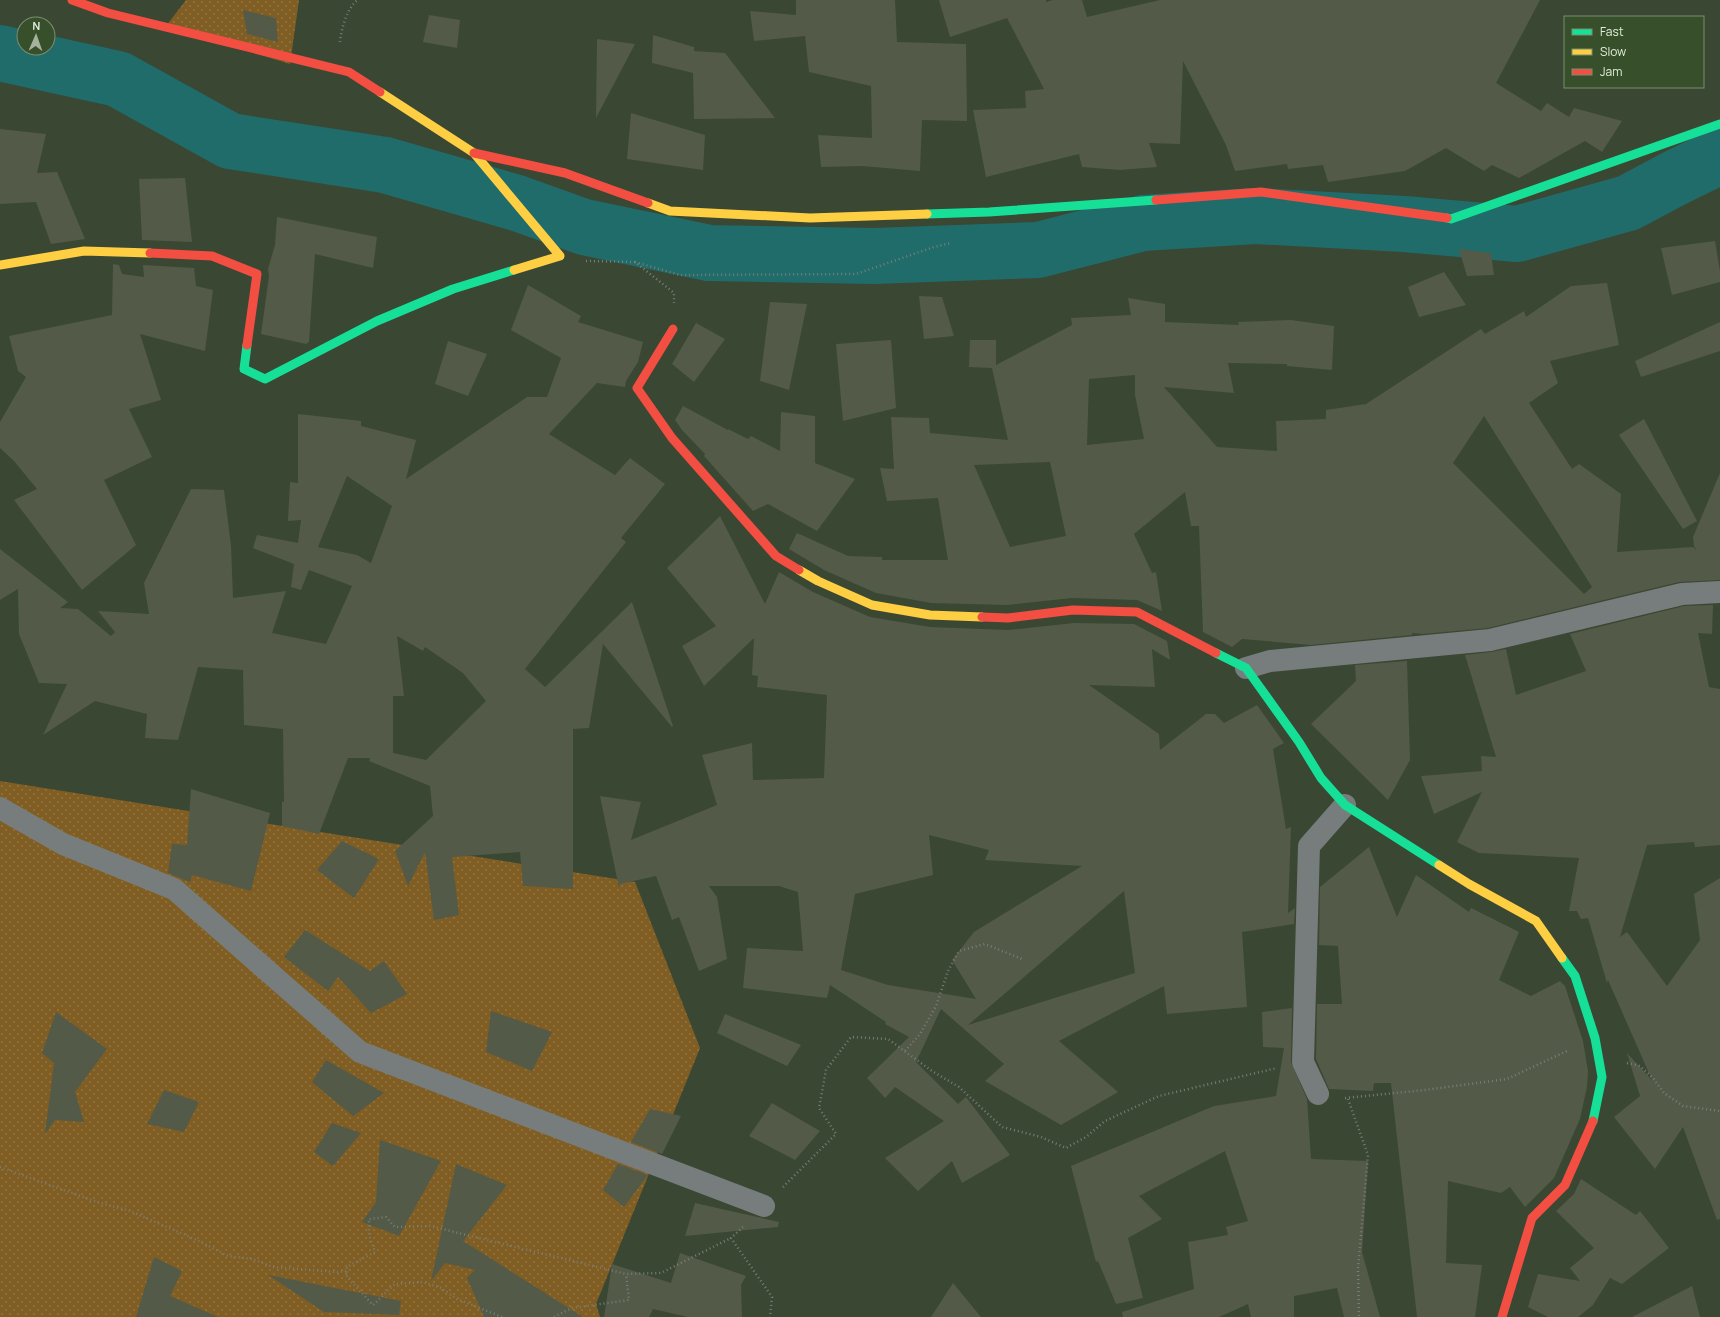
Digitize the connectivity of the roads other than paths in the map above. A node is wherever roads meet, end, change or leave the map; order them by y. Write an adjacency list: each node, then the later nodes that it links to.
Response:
1 (72, 0): 3 (street)
2 (1720, 124): 3 (street)
3 (474, 153): 4 (street)
4 (0, 265)
5 (673, 329): 7 (street)
6 (1720, 592): 7 (street)
7 (1246, 668): 8 (street)
8 (1345, 805): 10 (street); 12 (street)
9 (0, 808): 11 (street)
10 (1318, 1094)
11 (764, 1206)
12 (1502, 1317)

